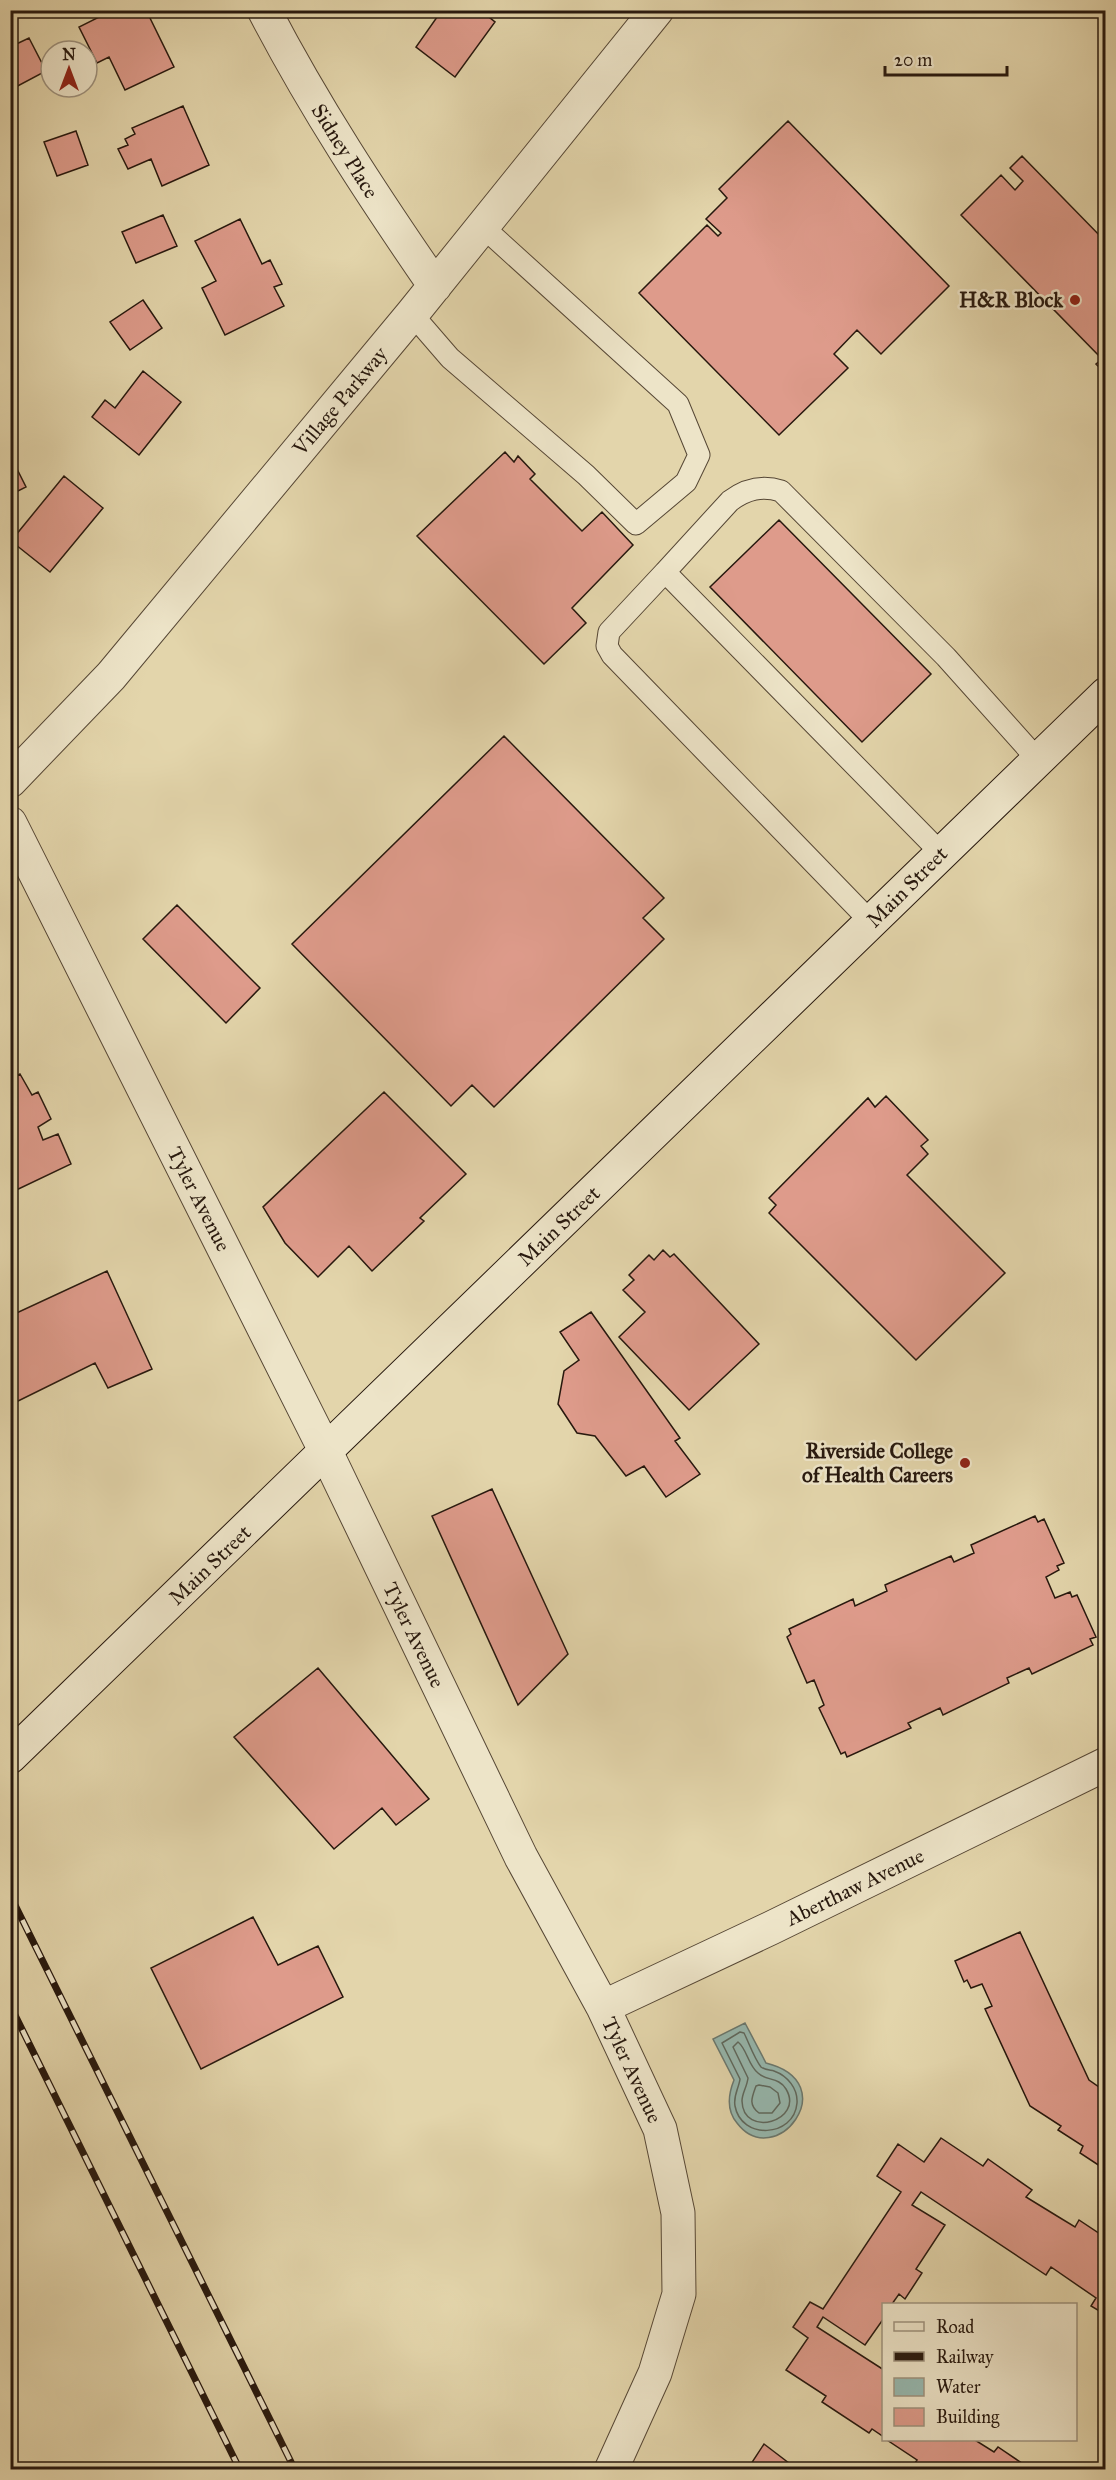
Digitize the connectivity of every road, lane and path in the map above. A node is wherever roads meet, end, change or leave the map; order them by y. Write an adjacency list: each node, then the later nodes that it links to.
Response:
1 (264, 10): 4 (street, Sidney Place)
2 (657, 10): 3 (street, Village Parkway)
3 (483, 227): 4 (street, Village Parkway); 5 (lane)
4 (435, 286): 5 (street, Village Parkway)
5 (412, 314): 9 (street, Village Parkway)
6 (665, 572): 8 (lane); 11 (lane); 12 (lane)
7 (1106, 694): 8 (street, Main Street)
8 (1038, 760): 11 (street, Main Street)
9 (10, 781)
10 (10, 823): 13 (street, Tyler Avenue)
11 (941, 853): 12 (street, Main Street)
12 (871, 922): 13 (street, Main Street)
13 (326, 1452): 14 (street, Main Street); 16 (street, Tyler Avenue)
14 (10, 1757)
15 (1106, 1764): 16 (street, Aberthaw Avenue)
16 (603, 2007): 17 (street, Tyler Avenue)
17 (611, 2469)

